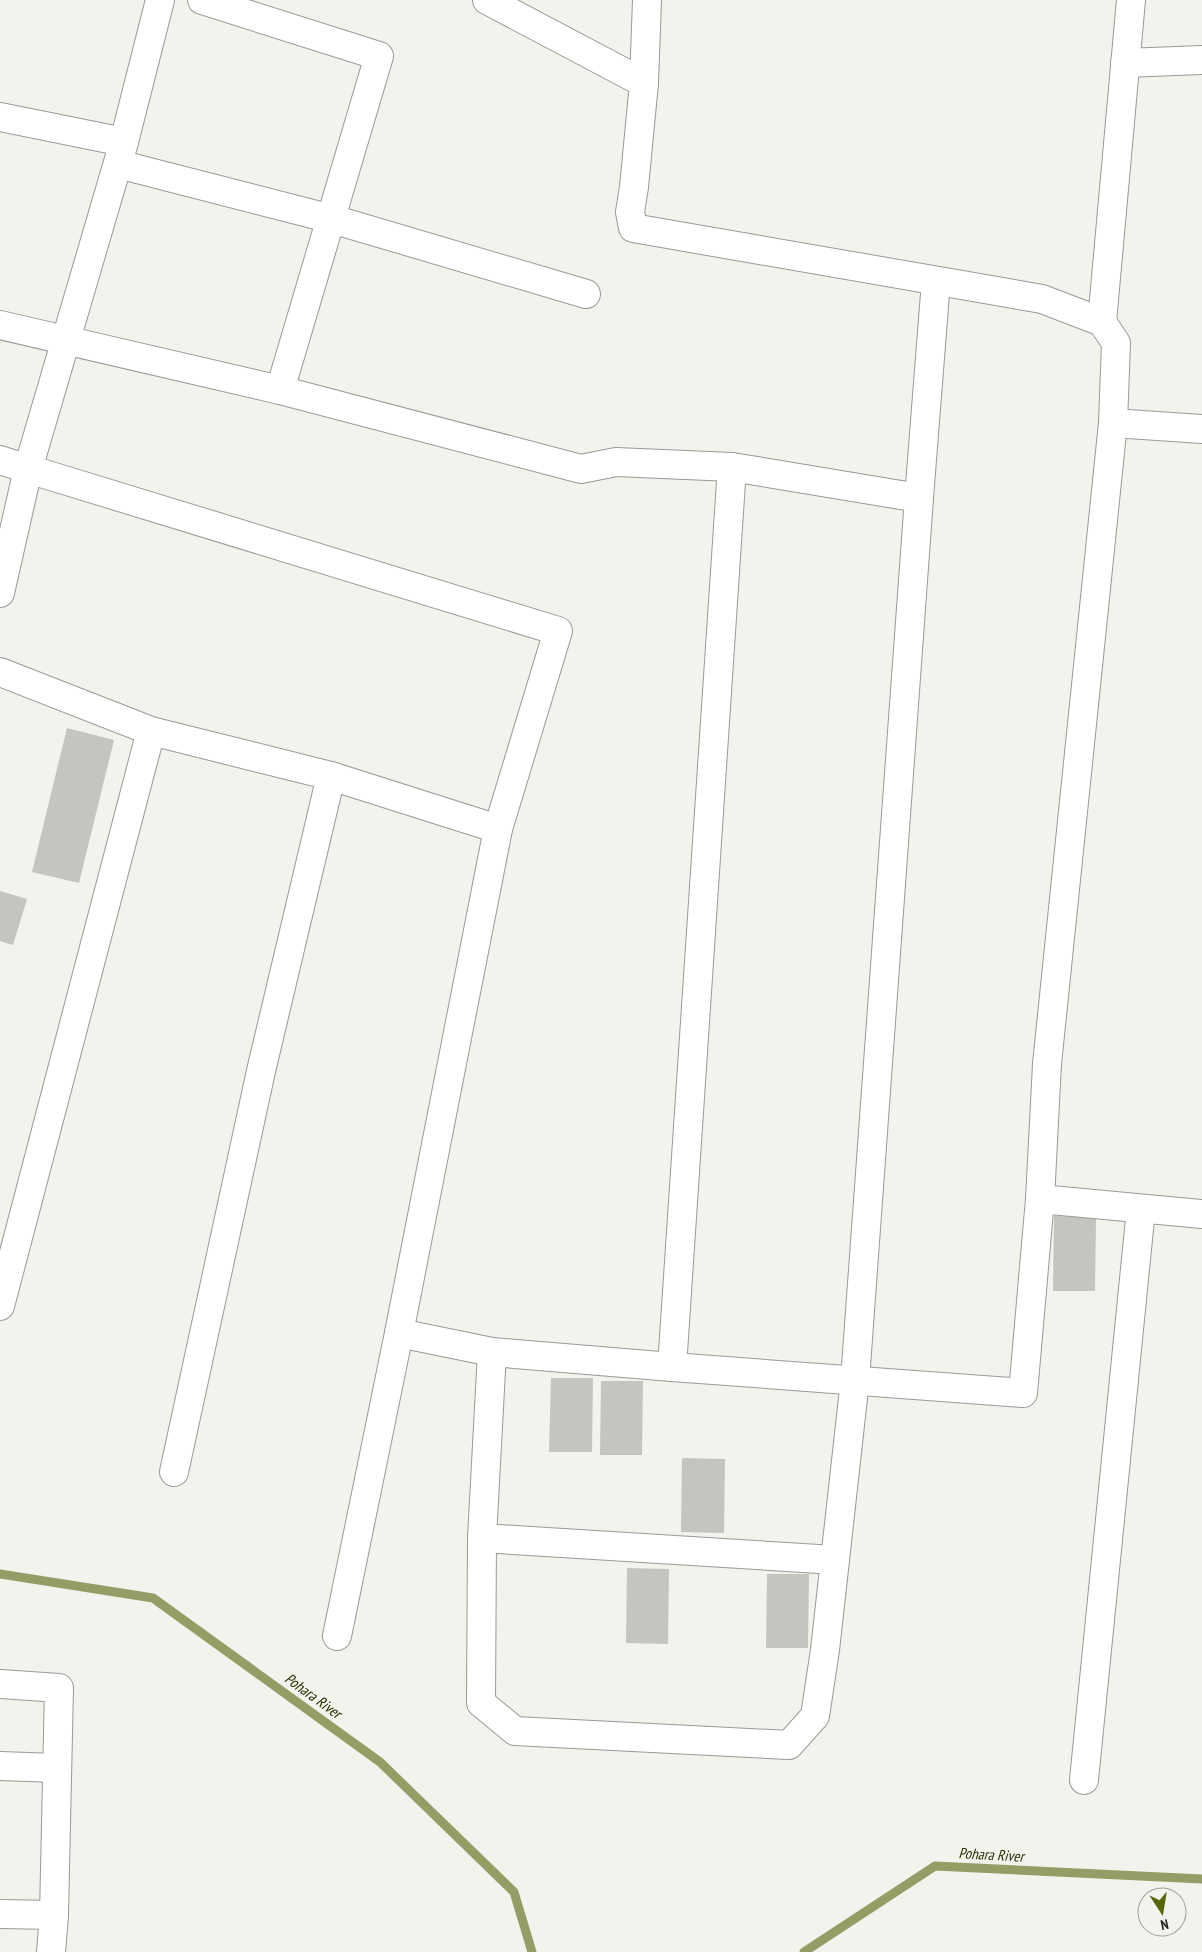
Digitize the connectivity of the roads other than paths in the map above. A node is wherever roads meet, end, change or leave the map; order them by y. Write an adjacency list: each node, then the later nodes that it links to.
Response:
1 (160, 0): 10 (street)
2 (202, 0): 11 (street)
3 (487, 0): 8 (street)
4 (647, 0): 8 (street)
5 (1131, 0): 7 (street)
6 (1202, 60): 7 (street)
7 (1125, 63): 14 (street)
8 (644, 83): 12 (street)
9 (0, 117): 10 (street)
10 (121, 153): 11 (street); 16 (street)
11 (332, 219): 13 (street); 17 (street)
12 (936, 281): 14 (street); 23 (street)
13 (586, 294)
14 (1102, 322): 18 (street)
15 (0, 325): 16 (street)
16 (67, 340): 17 (street); 22 (street)
17 (280, 390): 21 (street)
18 (1113, 423): 19 (street); 29 (street)
19 (1202, 429)
20 (0, 460): 22 (street)
21 (732, 467): 23 (street); 35 (street)
22 (28, 469): 24 (street); 28 (street)
23 (919, 498): 36 (street)
24 (0, 593)
25 (0, 672): 26 (street)
26 (151, 731): 27 (street); 32 (street)
27 (331, 776): 28 (street); 37 (street)
28 (498, 829): 33 (street)
29 (1040, 1199): 30 (street); 36 (street)
30 (1141, 1209): 31 (street); 44 (street)
31 (1202, 1214)
32 (0, 1306)
33 (399, 1333): 34 (street); 40 (street)
34 (492, 1352): 35 (street); 38 (street)
35 (672, 1367): 36 (street)
36 (855, 1380): 39 (street)
37 (174, 1472)
38 (482, 1538): 39 (street); 39 (street)
39 (835, 1560)
40 (337, 1636)
41 (0, 1684): 43 (street)
42 (0, 1766): 43 (street)
43 (57, 1768): 46 (street)
44 (1084, 1780)
45 (0, 1914): 46 (street)
46 (54, 1915): 47 (street)
47 (51, 1952)

